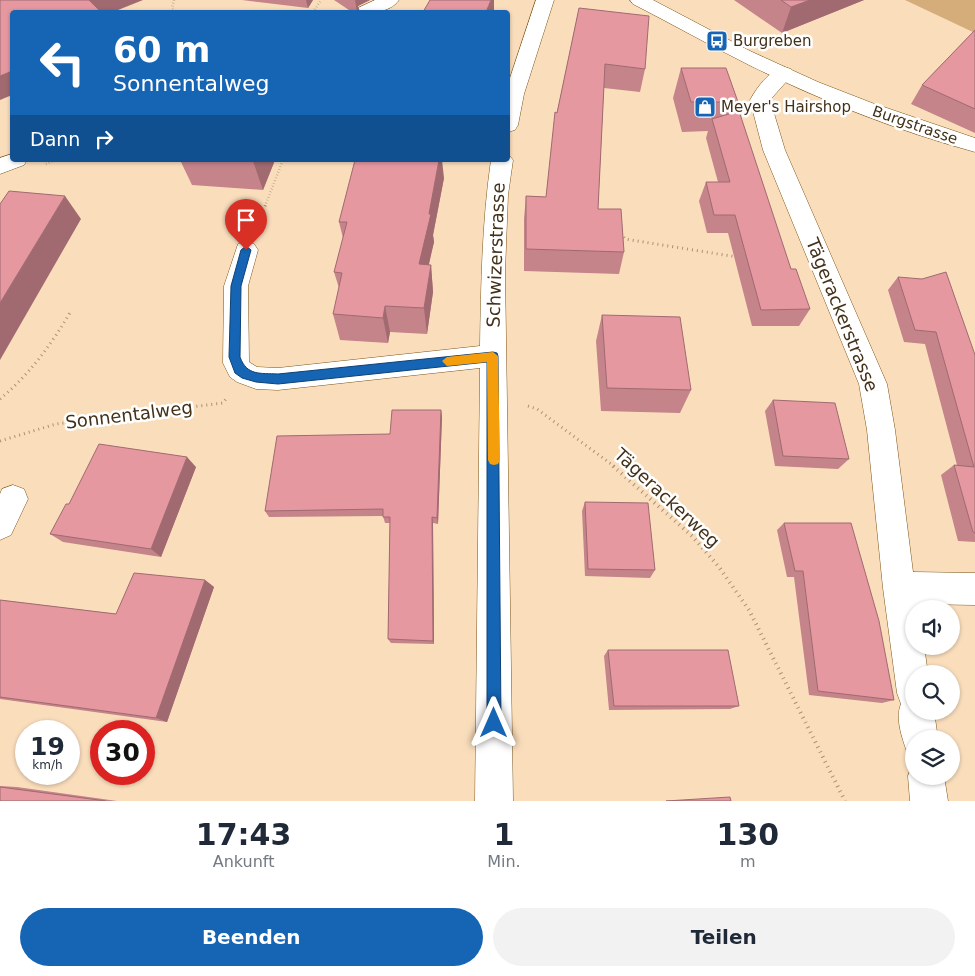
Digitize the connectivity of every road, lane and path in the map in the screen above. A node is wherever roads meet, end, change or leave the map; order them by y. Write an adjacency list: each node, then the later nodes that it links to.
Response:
1 (390, 0): 4 (street)
2 (545, 0): 6 (street)
3 (639, 0): 5 (street, Burgstrasse)
4 (368, 10)
5 (784, 73): 7 (street, Burgstrasse); 19 (street, Tägerackerstrasse)
6 (510, 115)
7 (975, 145)
8 (282, 162): 11 (path)
9 (502, 162): 14 (street, Schwizerstrasse)
10 (620, 230): 12 (path)
11 (246, 250): 15 (street)
12 (740, 257)
13 (71, 311): 17 (path)
14 (493, 356): 15 (street); 16 (street, Schwizerstrasse)
15 (246, 374): 18 (path, Sonnentalweg)
16 (494, 396): 23 (street, Schwizerstrasse); 24 (path, Tägerackerweg)
17 (0, 400)
18 (0, 441)
19 (899, 588): 20 (street); 21 (street, Tägerackerstrasse)
20 (975, 589)
21 (910, 665)
22 (927, 785): 25 (street)
23 (494, 801)
24 (845, 801)
25 (929, 801)

